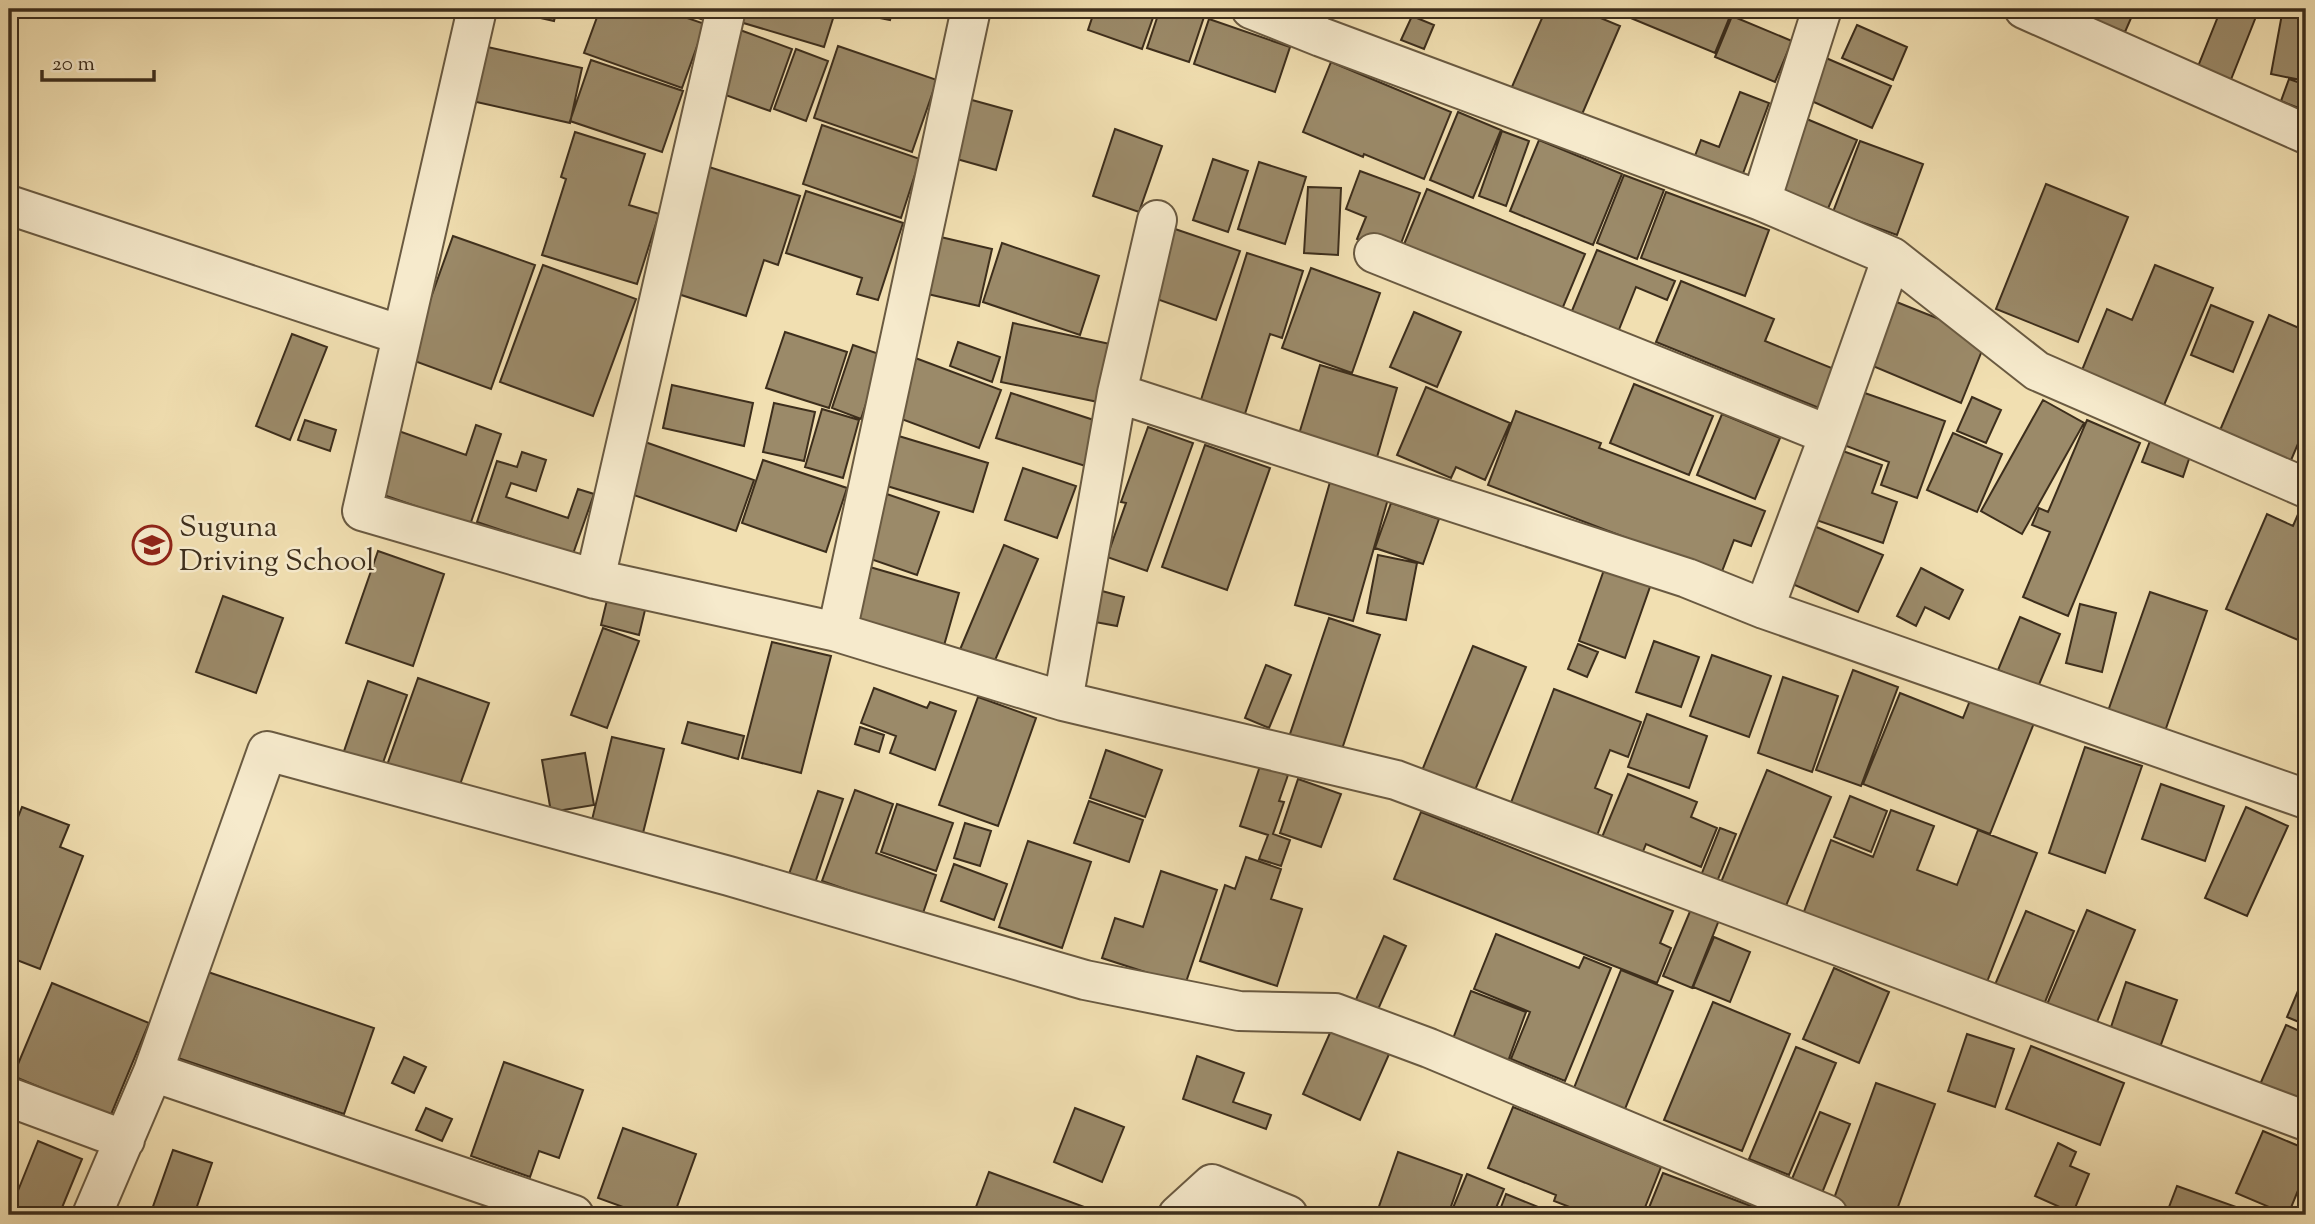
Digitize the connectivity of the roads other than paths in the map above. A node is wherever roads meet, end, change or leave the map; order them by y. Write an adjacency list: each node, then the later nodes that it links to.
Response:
1 (477, 9): 15 (street)
2 (726, 9): 19 (street)
3 (971, 9): 21 (street)
4 (1251, 9): 8 (street)
5 (2024, 9): 7 (street)
6 (1816, 11): 10 (street)
7 (2067, 18): 9 (street)
8 (1327, 23): 10 (street)
9 (2306, 134)
10 (1761, 201): 14 (street)
11 (9, 205): 15 (street)
12 (1157, 220): 16 (street)
13 (1374, 253): 17 (street)
14 (1892, 257): 17 (street); 18 (street)
15 (401, 335): 19 (street)
16 (1117, 393): 20 (street); 22 (street)
17 (1829, 435): 20 (street)
18 (2306, 488)
19 (594, 579): 21 (street)
20 (1764, 609): 23 (street)
21 (837, 632): 22 (street)
22 (1063, 701): 26 (street)
23 (2306, 799)
24 (153, 1072): 27 (street); 29 (street); 32 (street)
25 (9, 1097): 27 (street)
26 (2306, 1121)
27 (125, 1140): 28 (street)
28 (92, 1215)
29 (574, 1215)
30 (1178, 1215): 31 (street)
31 (1288, 1215)
32 (1828, 1215)

